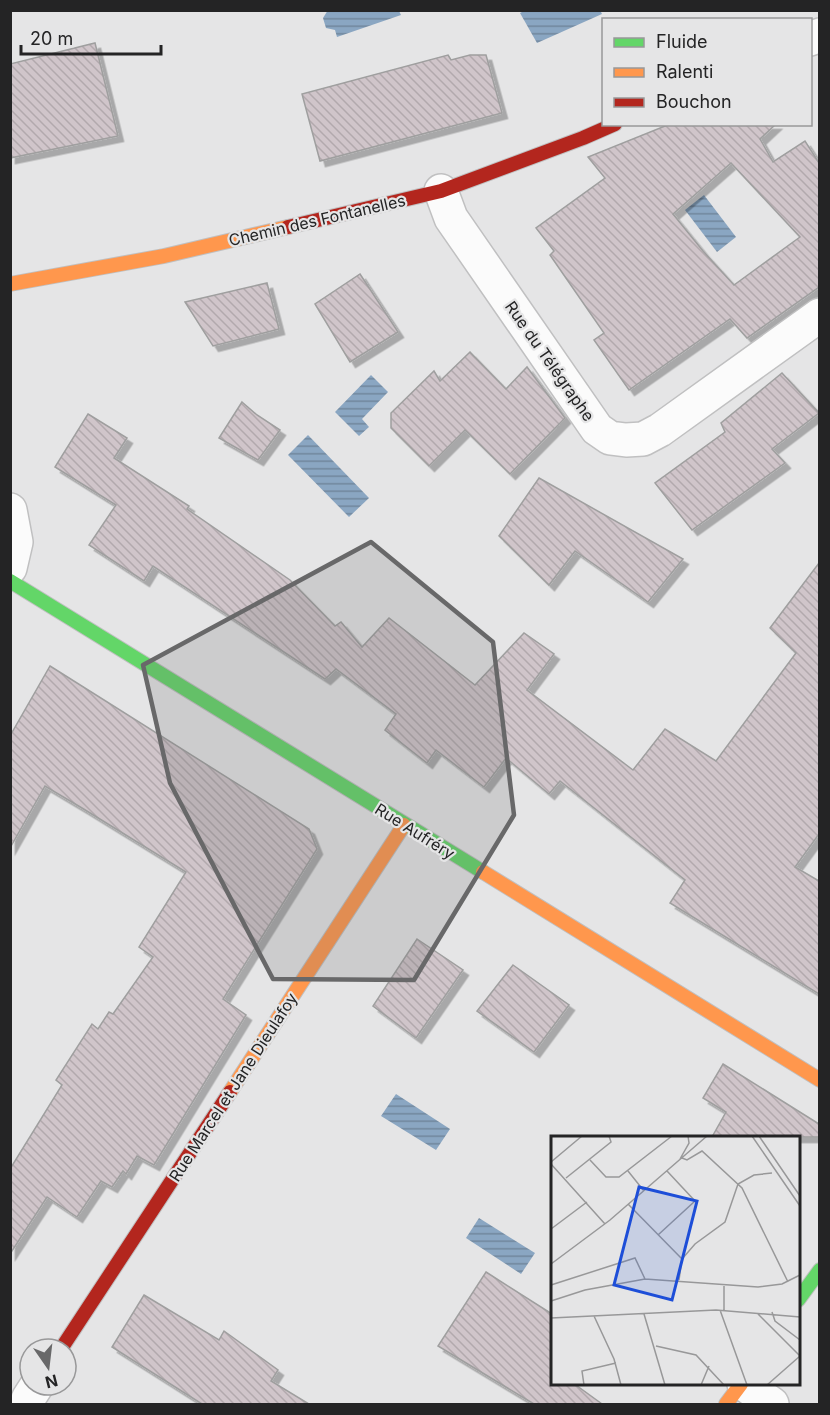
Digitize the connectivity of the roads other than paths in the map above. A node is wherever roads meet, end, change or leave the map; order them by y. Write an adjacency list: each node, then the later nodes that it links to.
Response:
1 (610, 126): 2 (street, Chemin des Fontanelles)
2 (441, 191): 3 (street, Chemin des Fontanelles); 4 (street, Rue du Télégraphe)
3 (10, 284)
4 (819, 315)
5 (10, 510): 6 (street)
6 (10, 568)
7 (10, 581): 8 (street, Rue Aufréry)
8 (404, 825): 9 (street, Rue Aufréry); 12 (street, Rue Marcel et Jane Dieulafoy)
9 (819, 1080)
10 (819, 1270): 11 (street)
11 (800, 1297)
12 (69, 1337)
13 (741, 1385): 15 (street)
14 (746, 1385): 16 (street)
15 (726, 1404)
16 (772, 1404)

